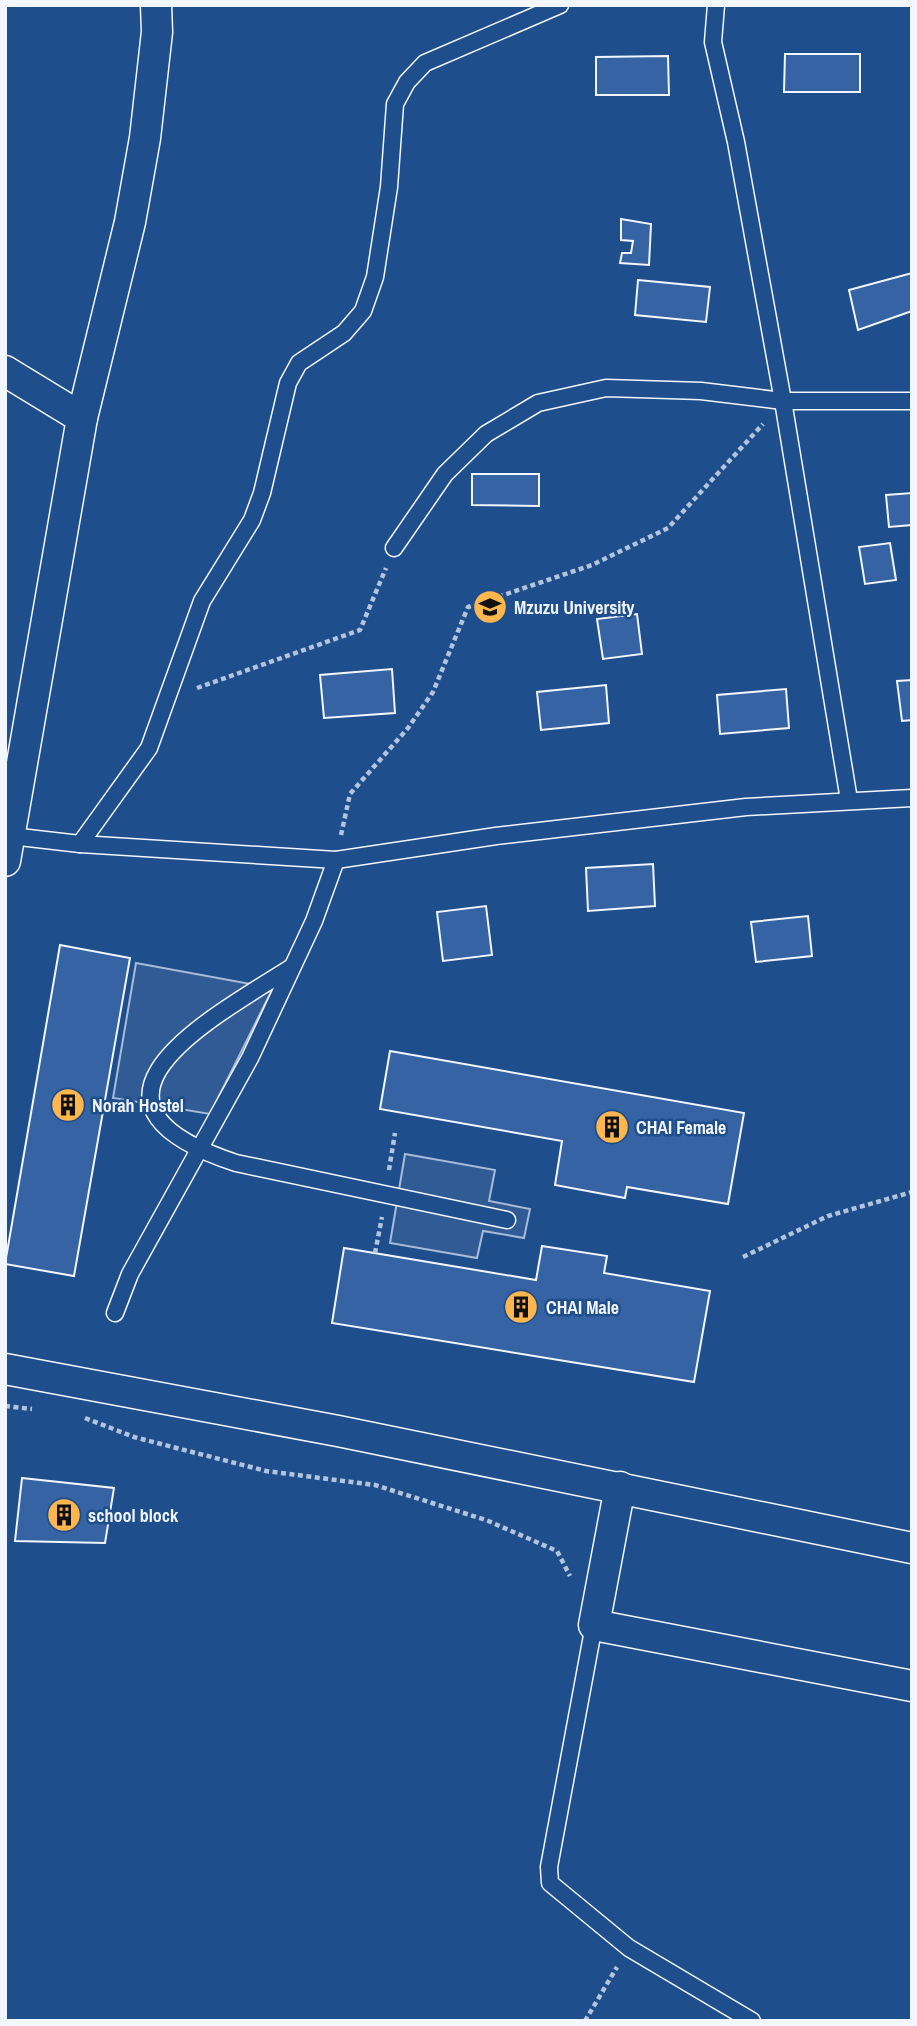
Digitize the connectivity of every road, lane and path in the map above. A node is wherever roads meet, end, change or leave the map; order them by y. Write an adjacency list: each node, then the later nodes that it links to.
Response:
1 (156, 5): 7 (street)
2 (560, 5): 9 (lane)
3 (715, 5): 5 (lane)
4 (5, 372): 7 (street)
5 (783, 401): 6 (lane); 8 (lane); 11 (lane); 14 (path)
6 (912, 401)
7 (82, 418): 13 (street)
8 (394, 548): 9 (path)
9 (168, 699): 12 (lane)
10 (912, 798): 11 (lane)
11 (849, 800): 14 (lane)
12 (80, 844): 13 (lane); 14 (lane)
13 (8, 848)
14 (336, 860): 15 (lane)
15 (292, 967): 17 (lane); 17 (lane)
16 (395, 1133): 19 (path)
17 (201, 1152): 19 (lane); 23 (lane)
18 (912, 1192): 22 (path)
19 (385, 1197): 20 (lane); 21 (path)
20 (507, 1220)
21 (375, 1253)
22 (743, 1257)
23 (115, 1314)
24 (5, 1369): 28 (street)
25 (5, 1406): 26 (path)
26 (42, 1411)
27 (79, 1416): 30 (path)
28 (620, 1487): 29 (street); 30 (street)
29 (912, 1548)
30 (594, 1625): 31 (street); 32 (lane)
31 (912, 1686)
32 (629, 1948): 33 (path); 34 (lane)
33 (585, 2021)
34 (752, 2021)

